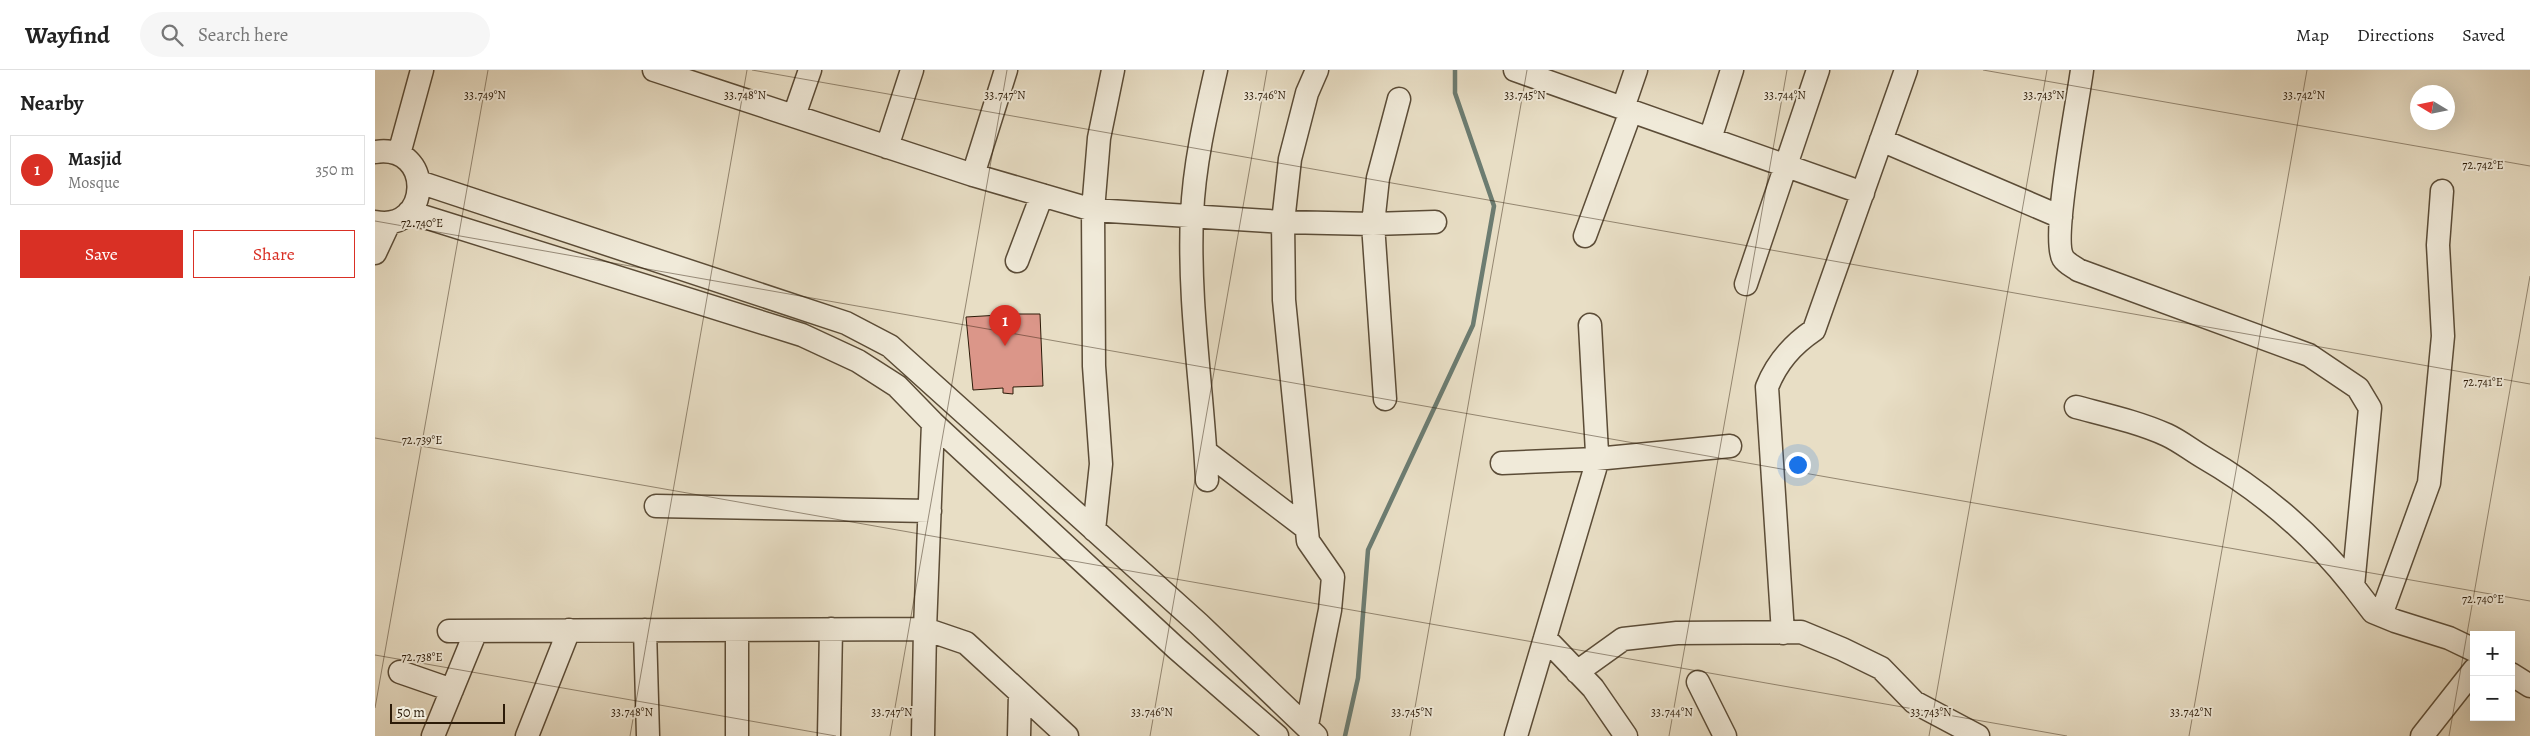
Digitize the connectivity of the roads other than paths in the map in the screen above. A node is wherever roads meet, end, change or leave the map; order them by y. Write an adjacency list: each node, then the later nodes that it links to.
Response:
1 (422, 70): 24 (street)
2 (654, 70): 16 (street)
3 (810, 70): 19 (street)
4 (912, 70): 22 (street)
5 (1007, 70): 26 (street)
6 (1113, 70): 31 (street)
7 (1216, 70): 33 (street)
8 (1317, 70): 36 (street)
9 (1515, 70): 15 (street)
10 (1636, 70): 18 (street)
11 (1732, 70): 20 (street)
12 (1819, 70): 25 (street)
13 (1906, 70): 21 (street)
14 (2083, 70): 34 (street)
15 (1538, 74): 18 (street)
16 (706, 78): 19 (street)
17 (1399, 100): 38 (street)
18 (1627, 110): 20 (street); 39 (street)
19 (793, 116): 22 (street)
20 (1710, 139): 25 (street)
21 (1881, 140): 29 (street); 34 (street)
22 (887, 147): 26 (street)
23 (375, 152): 24 (street)
24 (399, 154): 27 (street)
25 (1786, 166): 29 (street); 42 (street)
26 (973, 175): 30 (street)
27 (419, 182): 32 (street); 55 (street)
28 (2443, 191): 57 (street)
29 (1863, 193): 66 (street)
30 (1042, 195): 31 (street); 41 (street)
31 (1093, 210): 33 (street); 55 (street)
32 (409, 212): 35 (street); 46 (street)
33 (1192, 215): 36 (street); 48 (street)
34 (2061, 217): 56 (street)
35 (382, 222): 40 (street)
36 (1283, 222): 38 (street); 54 (street)
37 (1435, 222): 38 (street)
38 (1373, 224): 44 (street)
39 (1585, 236)
40 (375, 253)
41 (1017, 261)
42 (1746, 284)
43 (1590, 325): 49 (street)
44 (1385, 399)
45 (2076, 407): 56 (street)
46 (933, 423): 53 (street); 68 (street)
47 (1730, 446): 49 (street)
48 (1206, 452): 51 (street); 54 (street)
49 (1596, 459): 50 (street); 67 (street)
50 (1502, 463)
51 (1207, 480)
52 (656, 506): 53 (street)
53 (930, 511): 60 (street)
54 (1306, 528): 78 (street)
55 (1094, 530): 58 (street)
56 (2353, 586): 57 (street)
57 (2381, 615): 69 (street)
58 (1199, 624): 68 (street); 78 (street)
59 (831, 629): 60 (street); 63 (street); 83 (street)
60 (925, 629): 77 (street); 84 (street)
61 (569, 630): 62 (street); 65 (street); 80 (street)
62 (645, 630): 63 (street); 81 (street)
63 (737, 630): 82 (street)
64 (449, 631): 65 (street)
65 (476, 631): 76 (street)
66 (1783, 633): 71 (street); 91 (street)
67 (1545, 638): 71 (street); 88 (street)
68 (1176, 648): 87 (street)
69 (2470, 648)
70 (400, 672): 76 (street)
71 (1577, 672): 89 (street)
72 (2470, 675): 92 (street)
73 (2514, 676): 75 (street)
74 (1698, 682): 90 (street)
75 (2530, 686)
76 (452, 690): 79 (street)
77 (1020, 692): 85 (street); 86 (street)
78 (1311, 731)
79 (433, 736)
80 (527, 736)
81 (648, 736)
82 (737, 736)
83 (829, 736)
84 (923, 736)
85 (1019, 736)
86 (1067, 736)
87 (1277, 736)
88 (1516, 736)
89 (1626, 736)
90 (1725, 736)
91 (1978, 736)
92 (2422, 736)

